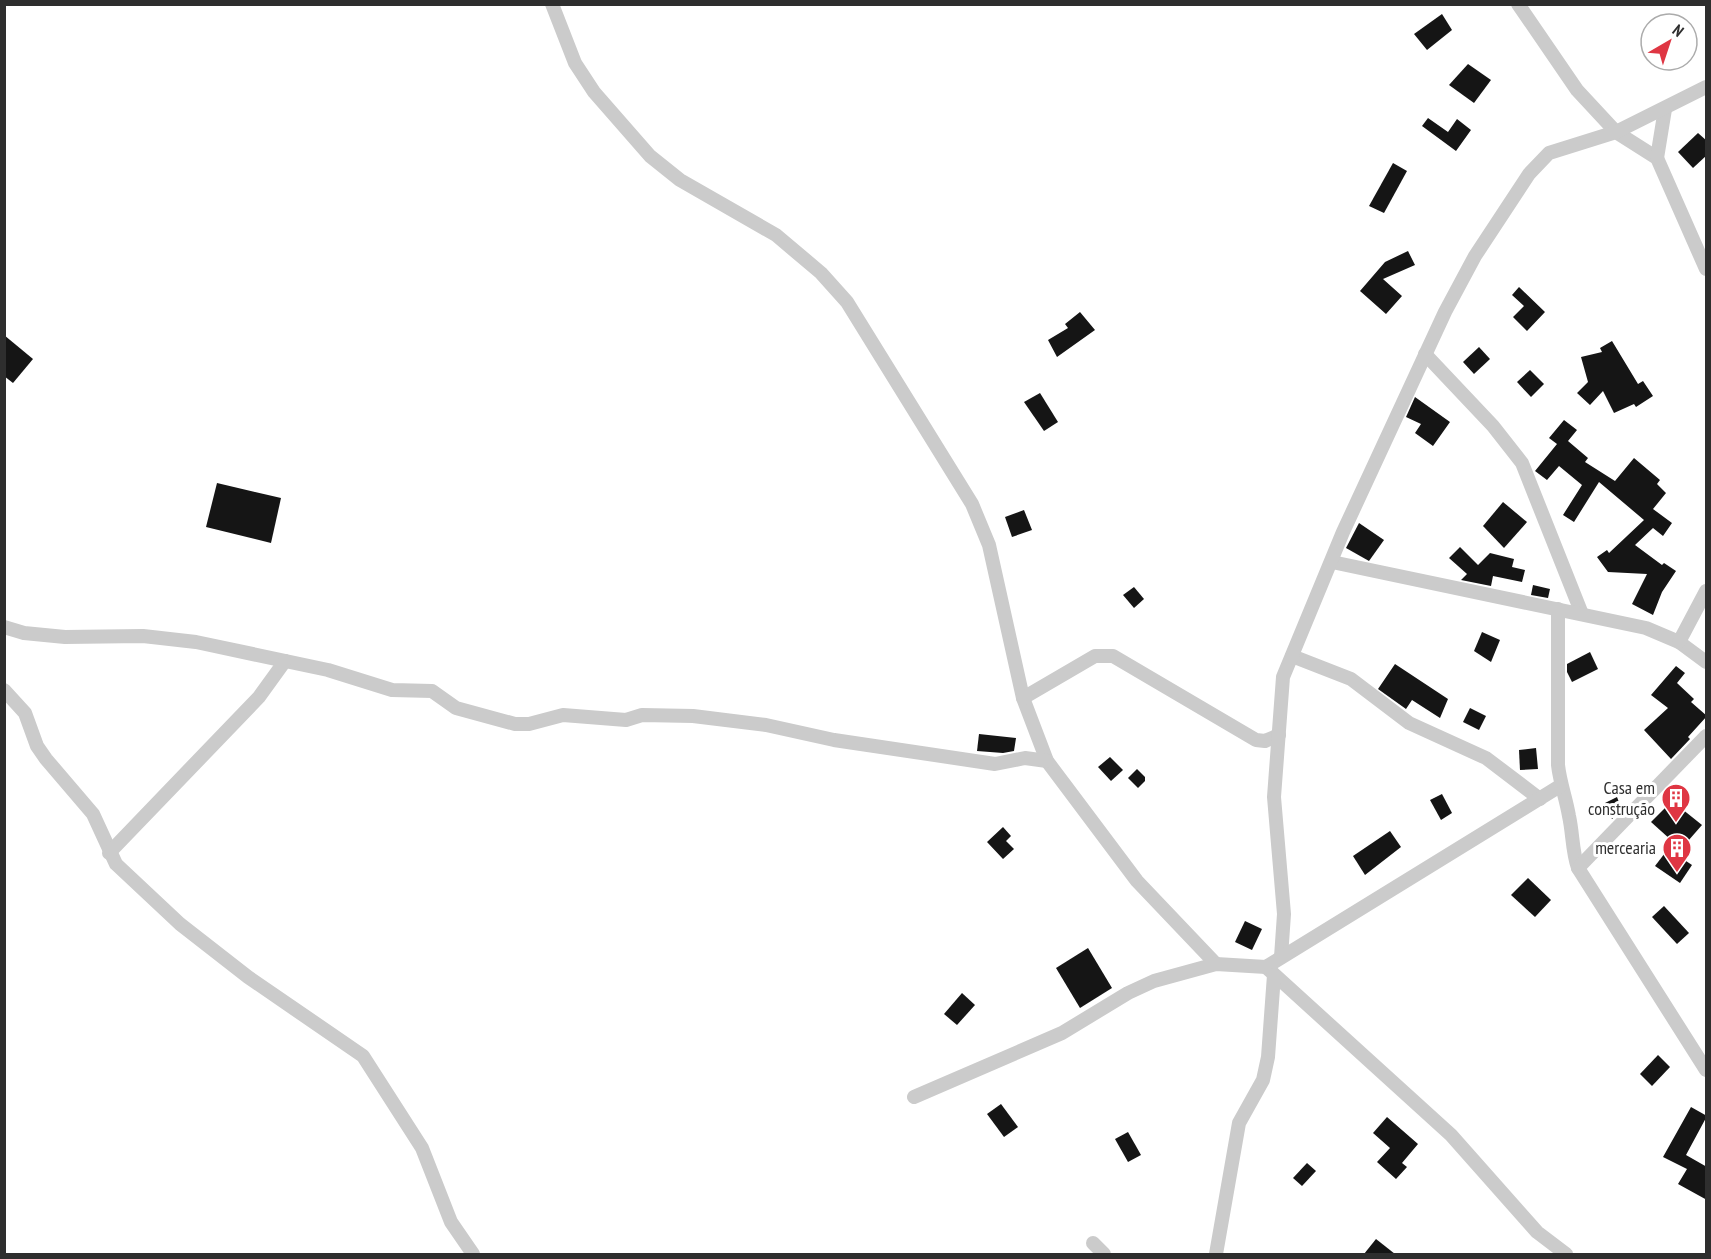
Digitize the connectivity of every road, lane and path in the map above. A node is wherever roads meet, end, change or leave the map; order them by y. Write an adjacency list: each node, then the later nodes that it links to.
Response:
1 (552, 4): 19 (street)
2 (1518, 4): 5 (street)
3 (1707, 87): 4 (street)
4 (1665, 109): 5 (street); 6 (street)
5 (1616, 132): 6 (street); 8 (street)
6 (1657, 158): 7 (street)
7 (1707, 269)
8 (1425, 354): 9 (street); 12 (street)
9 (1332, 562): 11 (street); 15 (street)
10 (1707, 591): 14 (street)
11 (1558, 609): 12 (street); 23 (street)
12 (1582, 614): 14 (street)
13 (4, 627): 16 (street)
14 (1679, 642): 17 (street)
15 (1292, 656): 20 (street); 24 (street)
16 (285, 660): 22 (street); 25 (street)
17 (1707, 662)
18 (4, 690): 25 (street)
19 (1023, 698): 20 (street); 22 (street)
20 (1279, 735): 27 (street)
21 (1707, 736): 26 (street)
22 (1047, 760): 28 (street)
23 (1560, 786): 24 (street); 26 (street)
24 (1540, 799): 27 (street)
25 (109, 853): 33 (street)
26 (1578, 868): 30 (street)
27 (1281, 957): 29 (street)
28 (1216, 964): 29 (street); 31 (street)
29 (1270, 971): 35 (street); 36 (street)
30 (1707, 1070)
31 (914, 1097)
32 (1093, 1243): 34 (street)
33 (473, 1254)
34 (1104, 1254)
35 (1216, 1254)
36 (1566, 1254)

